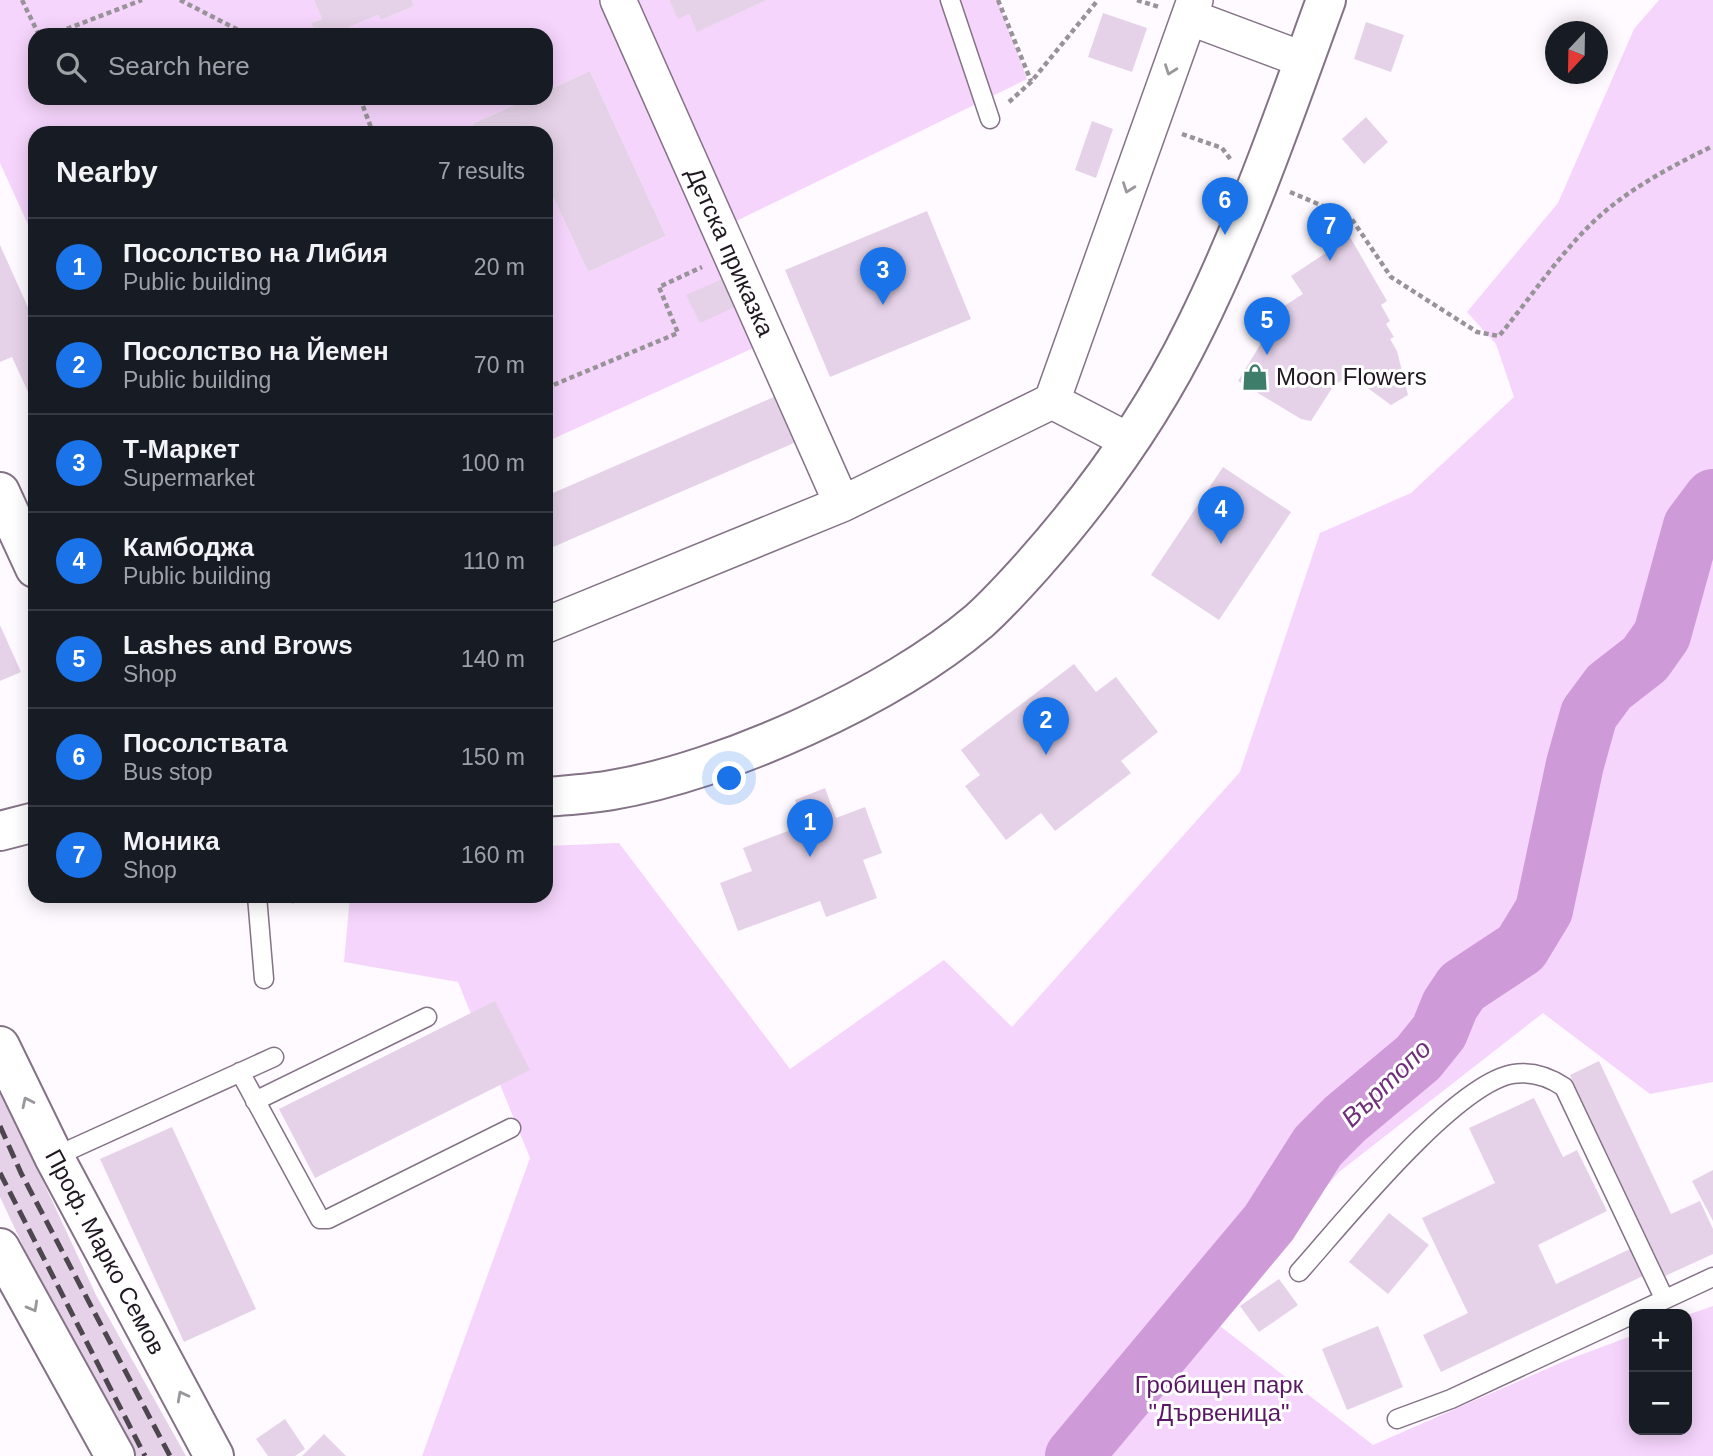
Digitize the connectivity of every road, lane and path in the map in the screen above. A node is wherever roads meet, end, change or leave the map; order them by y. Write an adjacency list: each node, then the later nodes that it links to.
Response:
1 (22, 0): 10 (path)
2 (142, 0): 11 (path)
3 (180, 0): 12 (path)
4 (618, 0): 27 (street, Детска приказка)
5 (950, 0): 16 (lane)
6 (999, 0): 14 (path)
7 (1098, 0): 14 (path)
8 (1326, 0): 13 (street)
9 (1192, 8): 13 (street); 17 (street, one-way to 17)
10 (36, 28)
11 (69, 28)
12 (234, 28)
13 (1304, 60): 25 (street)
14 (1031, 82): 16 (path)
15 (363, 105): 18 (path)
16 (990, 120)
17 (1151, 124): 20 (path); 24 (street, one-way to 24)
18 (370, 126)
19 (1713, 146): 21 (path)
20 (1238, 169)
21 (1292, 193)
22 (705, 266): 23 (path)
23 (553, 385)
24 (1052, 401): 25 (street); 27 (street)
25 (1129, 441): 30 (street)
26 (0, 492): 28 (street)
27 (842, 504): 29 (street)
28 (28, 553)
29 (553, 622)
30 (553, 796)
31 (28, 824): 32 (street)
32 (0, 831)
33 (258, 903): 34 (lane)
34 (264, 979)
35 (427, 1017): 39 (lane)
36 (0, 1046): 41 (street, Проф. Марко Семов, one-way to 36)
37 (274, 1057): 38 (lane)
38 (240, 1072): 39 (lane); 41 (lane)
39 (255, 1101): 40 (lane)
40 (512, 1128)
41 (54, 1157): 48 (street, Проф. Марко Семов, one-way to 41)
42 (0, 1248): 47 (street, one-way to 47)
43 (1299, 1272): 45 (lane)
44 (1713, 1277): 45 (lane)
45 (1664, 1298): 46 (lane)
46 (1397, 1419)
47 (115, 1456)
48 (214, 1456)

